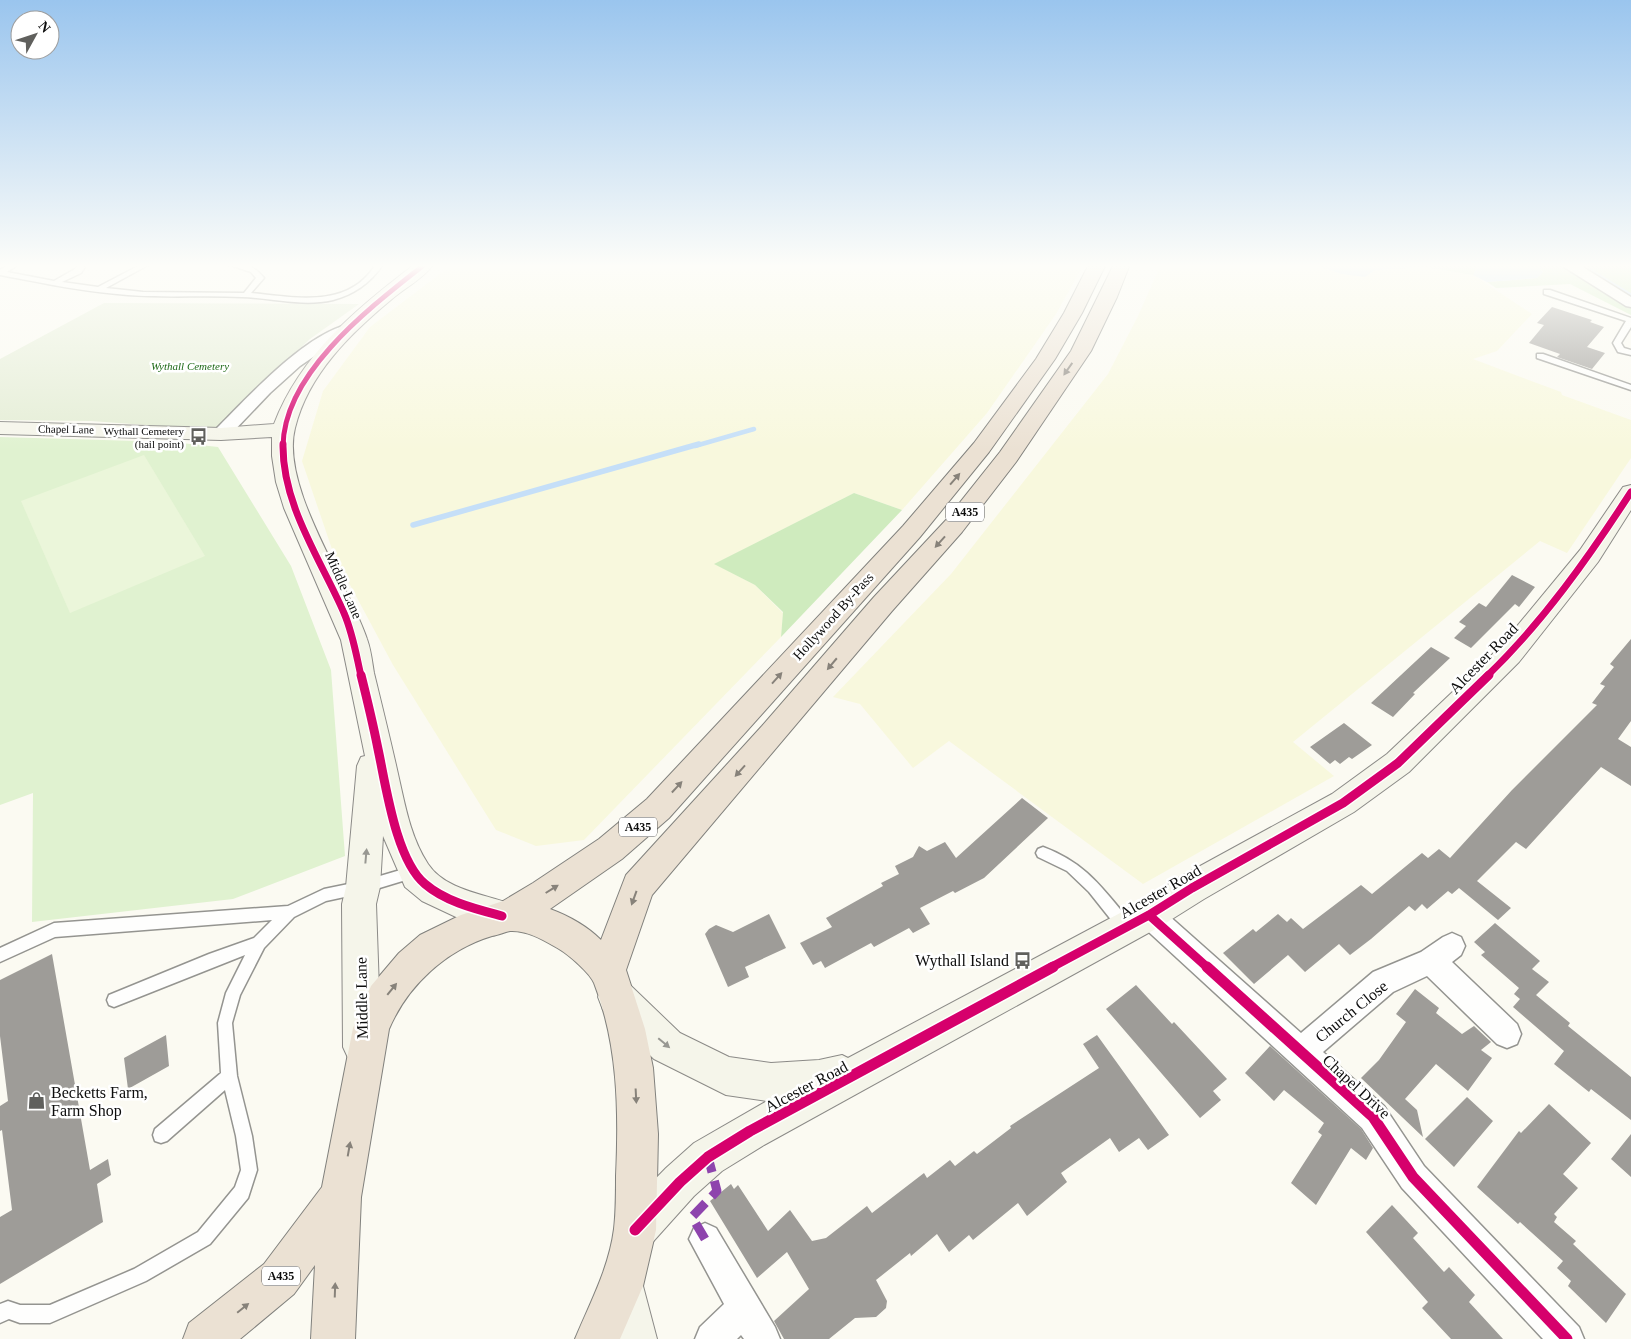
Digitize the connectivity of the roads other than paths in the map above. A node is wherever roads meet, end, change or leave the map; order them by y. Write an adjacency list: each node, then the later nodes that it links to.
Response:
1 (350, 326): 5 (street, Middle Lane)
2 (1065, 326): 18 (highway, Hollywood By-Pass / A435, one-way to 2)
3 (1093, 326): 22 (highway, Hollywood By-Pass / A435, one-way to 22)
4 (1628, 326): 6 (lane)
5 (347, 329): 10 (street, Middle Lane); 11 (street)
6 (1631, 353)
7 (1540, 356): 8 (lane)
8 (1631, 388)
9 (0, 428): 11 (street, Chapel Lane)
10 (283, 430): 11 (street, Chapel Lane); 13 (street, Middle Lane)
11 (221, 434)
12 (1631, 492): 19 (street, Alcester Road)
13 (372, 719): 15 (street, Middle Lane); 16 (street, Middle Lane, one-way to 13)
14 (1043, 853): 19 (lane)
15 (416, 872): 16 (lane); 18 (street, Middle Lane)
16 (363, 887): 17 (lane); 26 (street, Middle Lane)
17 (289, 912): 20 (lane); 21 (lane)
18 (506, 916): 22 (highway); 26 (highway, Hollywood By-Pass, one-way to 18)
19 (1138, 921): 25 (street, Chapel Drive); 27 (street, Alcester Road)
20 (260, 943): 23 (lane); 28 (lane)
21 (0, 955)
22 (612, 983): 27 (street, Alcester Road, one-way to 27); 31 (highway, one-way to 31)
23 (114, 1000)
24 (1507, 1034): 25 (street, Church Close)
25 (1301, 1052): 42 (street, Chapel Drive)
26 (363, 1066): 30 (highway, Hollywood By-Pass, one-way to 26)
27 (869, 1068): 31 (street, Alcester Road)
28 (229, 1076): 29 (lane); 35 (lane)
29 (161, 1135)
30 (341, 1197): 36 (highway, A435, one-way to 30); 37 (highway, Hollywood By-Pass, one-way to 30)
31 (635, 1230): 33 (highway)
32 (705, 1240): 34 (street)
33 (621, 1286): 38 (highway); 39 (street)
34 (745, 1308): 40 (street); 41 (street)
35 (0, 1314)
36 (205, 1339)
37 (333, 1339)
38 (597, 1339)
39 (635, 1339)
40 (712, 1339)
41 (763, 1339)
42 (1567, 1339)

